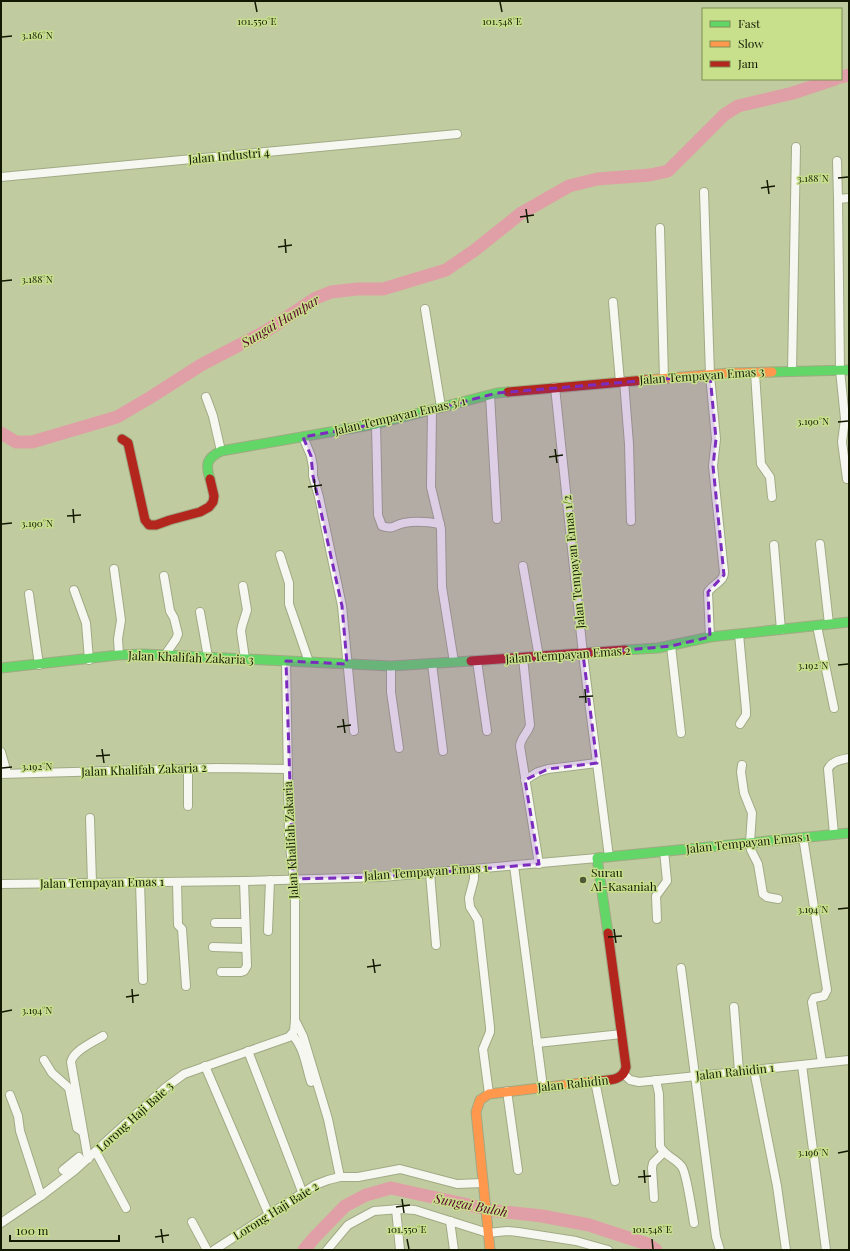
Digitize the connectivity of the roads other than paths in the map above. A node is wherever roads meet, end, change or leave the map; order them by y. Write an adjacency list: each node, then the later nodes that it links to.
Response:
1 (457, 134): 4 (street, Jalan Industri 4)
2 (796, 147): 12 (street)
3 (837, 161): 6 (street)
4 (1, 177)
5 (704, 192): 14 (street)
6 (838, 198): 7 (street); 11 (street)
7 (849, 198)
8 (660, 228): 15 (street)
9 (613, 302): 16 (street)
10 (425, 309): 20 (street)
11 (845, 370): 12 (street, Jalan Tempayan Emas 3); 25 (street)
12 (792, 372): 13 (street, Jalan Tempayan Emas 3)
13 (755, 373): 14 (street, Jalan Tempayan Emas 3); 26 (street)
14 (710, 375): 15 (street, Jalan Tempayan Emas 3); 45 (street)
15 (664, 378): 16 (street, Jalan Tempayan Emas 3)
16 (622, 382): 17 (street, Jalan Tempayan Emas 3); 28 (street)
17 (555, 387): 18 (street, Jalan Tempayan Emas 3/1); 47 (street, Jalan Tempayan Emas 1/2)
18 (490, 395): 20 (street, Jalan Tempayan Emas 3/1); 27 (street)
19 (206, 397): 24 (street)
20 (436, 408): 21 (street, Jalan Tempayan Emas 3/1); 29 (street)
21 (376, 424): 22 (street, Jalan Tempayan Emas 3/1); 29 (street)
22 (303, 436): 24 (street, Jalan Tempayan Emas 3/1); 59 (street)
23 (122, 439): 24 (street)
24 (221, 451)
25 (846, 479)
26 (772, 497)
27 (497, 519)
28 (631, 521)
29 (440, 524): 58 (street)
30 (820, 544): 41 (street)
31 (774, 545): 43 (street)
32 (280, 555): 57 (street)
33 (523, 566): 51 (street)
34 (114, 569): 49 (street)
35 (164, 576): 48 (street)
36 (244, 586): 53 (street)
37 (74, 590): 54 (street)
38 (29, 594): 61 (street)
39 (200, 612): 50 (street)
40 (849, 622): 41 (street, Jalan Tempayan Emas 2)
41 (829, 624): 42 (street, Jalan Tempayan Emas 2)
42 (817, 626): 43 (street, Jalan Tempayan Emas 2); 64 (street)
43 (781, 630): 44 (street, Jalan Tempayan Emas 2)
44 (739, 634): 45 (street, Jalan Tempayan Emas 2); 65 (street)
45 (710, 637): 46 (street, Jalan Tempayan Emas 2)
46 (671, 646): 47 (street, Jalan Tempayan Emas 2); 68 (street)
47 (583, 654): 51 (street, Jalan Tempayan Emas 2); 73 (street, Jalan Tempayan Emas 1/2)
48 (165, 655): 49 (street, Jalan Khalifah Zakaria 3); 50 (street, Jalan Khalifah Zakaria 3)
49 (119, 656): 54 (street, Jalan Khalifah Zakaria 3)
50 (208, 657): 53 (street, Jalan Khalifah Zakaria 3)
51 (539, 657): 52 (street, Jalan Tempayan Emas 2)
52 (523, 658): 56 (street, Jalan Tempayan Emas 2); 78 (street)
53 (245, 659): 55 (street, Jalan Khalifah Zakaria 3)
54 (89, 660): 61 (street, Jalan Khalifah Zakaria 3)
55 (286, 661): 57 (street, Jalan Tempayan Emas 2); 76 (street, Jalan Khalifah Zakaria)
56 (477, 661): 58 (street, Jalan Tempayan Emas 2); 67 (street)
57 (309, 662): 59 (street, Jalan Tempayan Emas 2)
58 (454, 662): 60 (street, Jalan Tempayan Emas 2)
59 (346, 664): 62 (street, Jalan Tempayan Emas 2); 66 (street)
60 (432, 664): 62 (street, Jalan Tempayan Emas 2); 70 (street)
61 (39, 665): 63 (street, Jalan Khalifah Zakaria 3)
62 (390, 666): 69 (street)
63 (1, 668)
64 (834, 708)
65 (740, 724)
66 (354, 731)
67 (487, 731)
68 (681, 733)
69 (399, 748)
70 (443, 751)
71 (1, 752): 77 (street)
72 (849, 758): 82 (street)
73 (597, 763): 78 (street); 86 (street, Jalan Tempayan Emas 1/2)
74 (742, 765): 84 (street)
75 (188, 769): 76 (street, Jalan Khalifah Zakaria 2); 77 (street, Jalan Khalifah Zakaria 2); 79 (street)
76 (287, 769): 92 (street, Jalan Khalifah Zakaria)
77 (4, 773)
78 (525, 780): 88 (street)
79 (188, 806)
80 (90, 818): 97 (street)
81 (849, 833): 82 (street, Jalan Tempayan Emas 1)
82 (834, 834): 83 (street, Jalan Tempayan Emas 1)
83 (802, 837): 84 (street, Jalan Tempayan Emas 1); 120 (street)
84 (750, 843): 85 (street, Jalan Tempayan Emas 1); 99 (street)
85 (664, 851): 86 (street, Jalan Tempayan Emas 1); 100 (street)
86 (609, 857): 87 (street, Jalan Tempayan Emas 1)
87 (597, 858): 88 (street, Jalan Tempayan Emas 1); 113 (street, Jalan Rahidin)
88 (539, 864): 89 (street, Jalan Tempayan Emas 1)
89 (514, 866): 90 (street, Jalan Tempayan Emas 1); 116 (street)
90 (474, 869): 91 (street, Jalan Tempayan Emas 1); 132 (street)
91 (430, 873): 92 (street, Jalan Tempayan Emas 1); 104 (street)
92 (293, 879): 93 (street, Jalan Tempayan Emas 1); 112 (street, Jalan Khalifah Zakaria)
93 (270, 880): 94 (street, Jalan Tempayan Emas 1); 103 (street)
94 (244, 881): 96 (street, Jalan Tempayan Emas 1); 102 (street)
95 (140, 882): 96 (street, Jalan Tempayan Emas 1); 97 (street, Jalan Tempayan Emas 1); 109 (street)
96 (177, 882): 110 (street)
97 (92, 883): 98 (street, Jalan Tempayan Emas 1)
98 (1, 884)
99 (778, 899)
100 (657, 919)
101 (215, 923): 102 (street)
102 (245, 923): 106 (street)
103 (268, 930)
104 (436, 946)
105 (213, 947): 106 (street)
106 (246, 948): 108 (street)
107 (681, 968): 126 (street)
108 (221, 972)
109 (143, 980)
110 (186, 986)
111 (734, 1007): 124 (street)
112 (295, 1020): 114 (street); 142 (street)
113 (622, 1034): 116 (street); 125 (street, Jalan Rahidin)
114 (292, 1035): 117 (street, Lorong Haji Baie 3); 129 (street)
115 (103, 1036): 134 (street)
116 (537, 1043): 130 (street)
117 (248, 1052): 122 (street, Lorong Haji Baie 3); 145 (street)
118 (44, 1060): 134 (street)
119 (849, 1060): 120 (street, Jalan Rahidin 1)
120 (822, 1062): 121 (street, Jalan Rahidin 1)
121 (802, 1065): 123 (street, Jalan Rahidin 1); 167 (street)
122 (205, 1066): 135 (street, Lorong Haji Baie 3); 150 (street)
123 (754, 1070): 124 (street, Jalan Rahidin 1); 166 (street)
124 (739, 1071): 126 (street, Jalan Rahidin 1)
125 (624, 1074): 127 (street, Jalan Rahidin 1); 128 (street, Jalan Rahidin)
126 (694, 1076): 127 (street, Jalan Rahidin 1); 165 (street)
127 (656, 1080): 136 (street)
128 (595, 1081): 130 (street, Jalan Rahidin); 143 (street)
129 (311, 1082)
130 (543, 1087): 131 (street, Jalan Rahidin)
131 (508, 1091): 132 (street, Jalan Rahidin); 141 (street)
132 (489, 1094): 144 (street)
133 (10, 1095): 146 (street)
134 (83, 1133): 138 (street)
135 (96, 1152): 138 (street, Lorong Haji Baie 3); 148 (street)
136 (664, 1152): 147 (street); 154 (street)
137 (79, 1157): 139 (street)
138 (88, 1159): 139 (street, Lorong Haji Baie 3)
139 (73, 1166): 140 (street); 146 (street, Lorong Haji Baie 3)
140 (63, 1170)
141 (518, 1170)
142 (340, 1177): 144 (street, Lorong Haji Baie 2); 145 (street, Lorong Haji Baie 2)
143 (615, 1181)
144 (483, 1188): 155 (street)
145 (303, 1194): 150 (street, Lorong Haji Baie 2)
146 (41, 1196): 153 (street, Lorong Haji Baie 3)
147 (654, 1198)
148 (126, 1208)
149 (396, 1209): 151 (street); 156 (street); 161 (street)
150 (269, 1215): 158 (street, Lorong Haji Baie 2)
151 (450, 1221): 155 (street); 162 (street)
152 (192, 1222): 157 (street)
153 (1, 1223)
154 (694, 1223)
155 (487, 1230): 163 (street); 164 (street)
156 (335, 1240): 159 (street); 160 (street)
157 (207, 1250)
158 (214, 1250)
159 (327, 1250)
160 (336, 1250)
161 (400, 1250)
162 (454, 1250)
163 (490, 1250)
164 (608, 1250)
165 (720, 1250)
166 (786, 1250)
167 (826, 1250)

